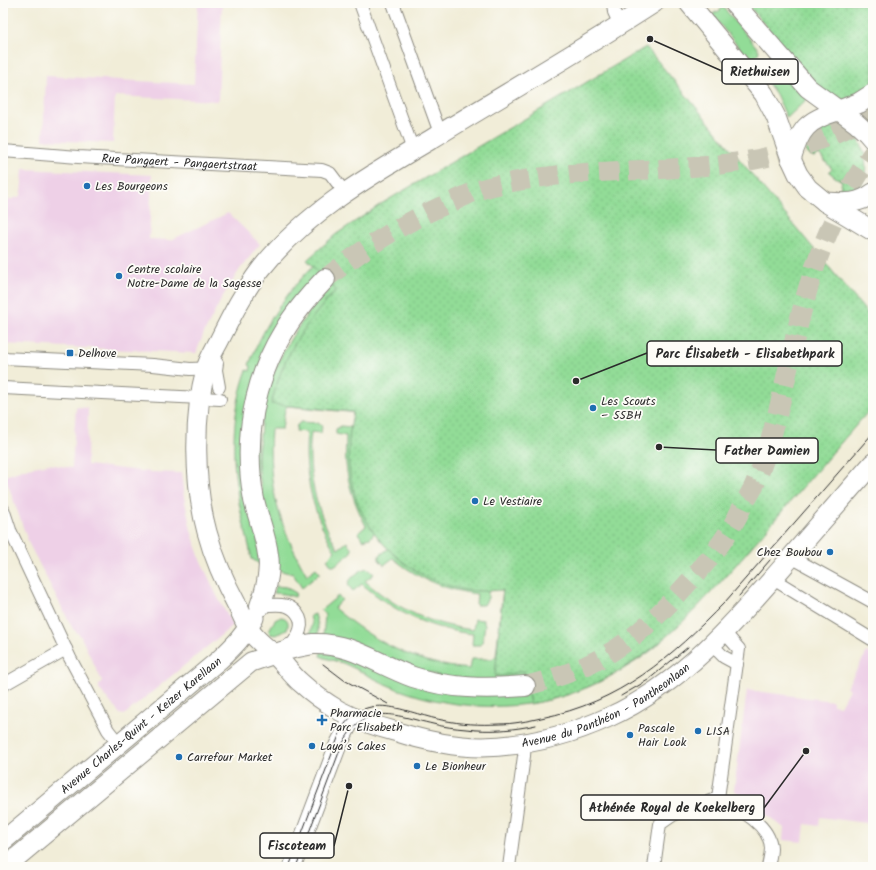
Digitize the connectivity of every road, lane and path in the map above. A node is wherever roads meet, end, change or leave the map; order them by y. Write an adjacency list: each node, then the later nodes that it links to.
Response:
1 (360, 3): 12 (street)
2 (393, 3): 10 (street)
3 (613, 3): 7 (street)
4 (654, 3): 7 (main road)
5 (689, 3): 14 (main road)
6 (734, 3): 9 (main road)
7 (620, 25): 10 (main road)
8 (873, 94): 9 (highway)
9 (838, 111): 11 (main road); 14 (main road)
10 (440, 133): 12 (main road)
11 (873, 140)
12 (413, 150): 15 (main road)
13 (3, 151): 15 (street, Rue Pangaert - Pangaertstraat)
14 (791, 159): 17 (main road)
15 (345, 193): 21 (main road)
16 (873, 193): 17 (main road)
17 (825, 202): 18 (main road)
18 (873, 231)
19 (325, 279): 29 (highway)
20 (3, 358): 21 (street)
21 (211, 369): 23 (main road); 23 (street)
22 (3, 388): 23 (street)
23 (199, 399): 30 (main road)
24 (873, 463): 26 (main road, Avenue du Panthéon - Pantheonlaan)
25 (3, 509): 33 (street)
26 (791, 557): 27 (main road, Avenue du Panthéon - Pantheonlaan); 28 (street)
27 (773, 579): 31 (main road, Avenue du Panthéon - Pantheonlaan); 32 (street)
28 (873, 602)
29 (260, 606): 30 (main road); 34 (street)
30 (249, 629): 34 (main road); 40 (main road, Avenue Charles-Quint - Keizer Karellaan)
31 (718, 638): 35 (street); 35 (street); 39 (main road, Avenue du Panthéon - Pantheonlaan)
32 (873, 640)
33 (66, 649): 36 (street); 40 (street)
34 (281, 651): 37 (highway); 38 (main road, Avenue du Panthéon - Pantheonlaan); 43 (main road, Avenue Charles-Quint - Keizer Karellaan)
35 (737, 664): 41 (street)
36 (3, 685)
37 (525, 686)
38 (353, 717): 39 (main road, Avenue du Panthéon - Pantheonlaan); 44 (main road)
39 (525, 743): 45 (street)
40 (119, 744): 42 (main road, Avenue Charles-Quint - Keizer Karellaan)
41 (718, 798): 46 (street); 47 (street)
42 (3, 841)
43 (5, 867)
44 (292, 867)
45 (509, 867)
46 (654, 867)
47 (768, 867)

